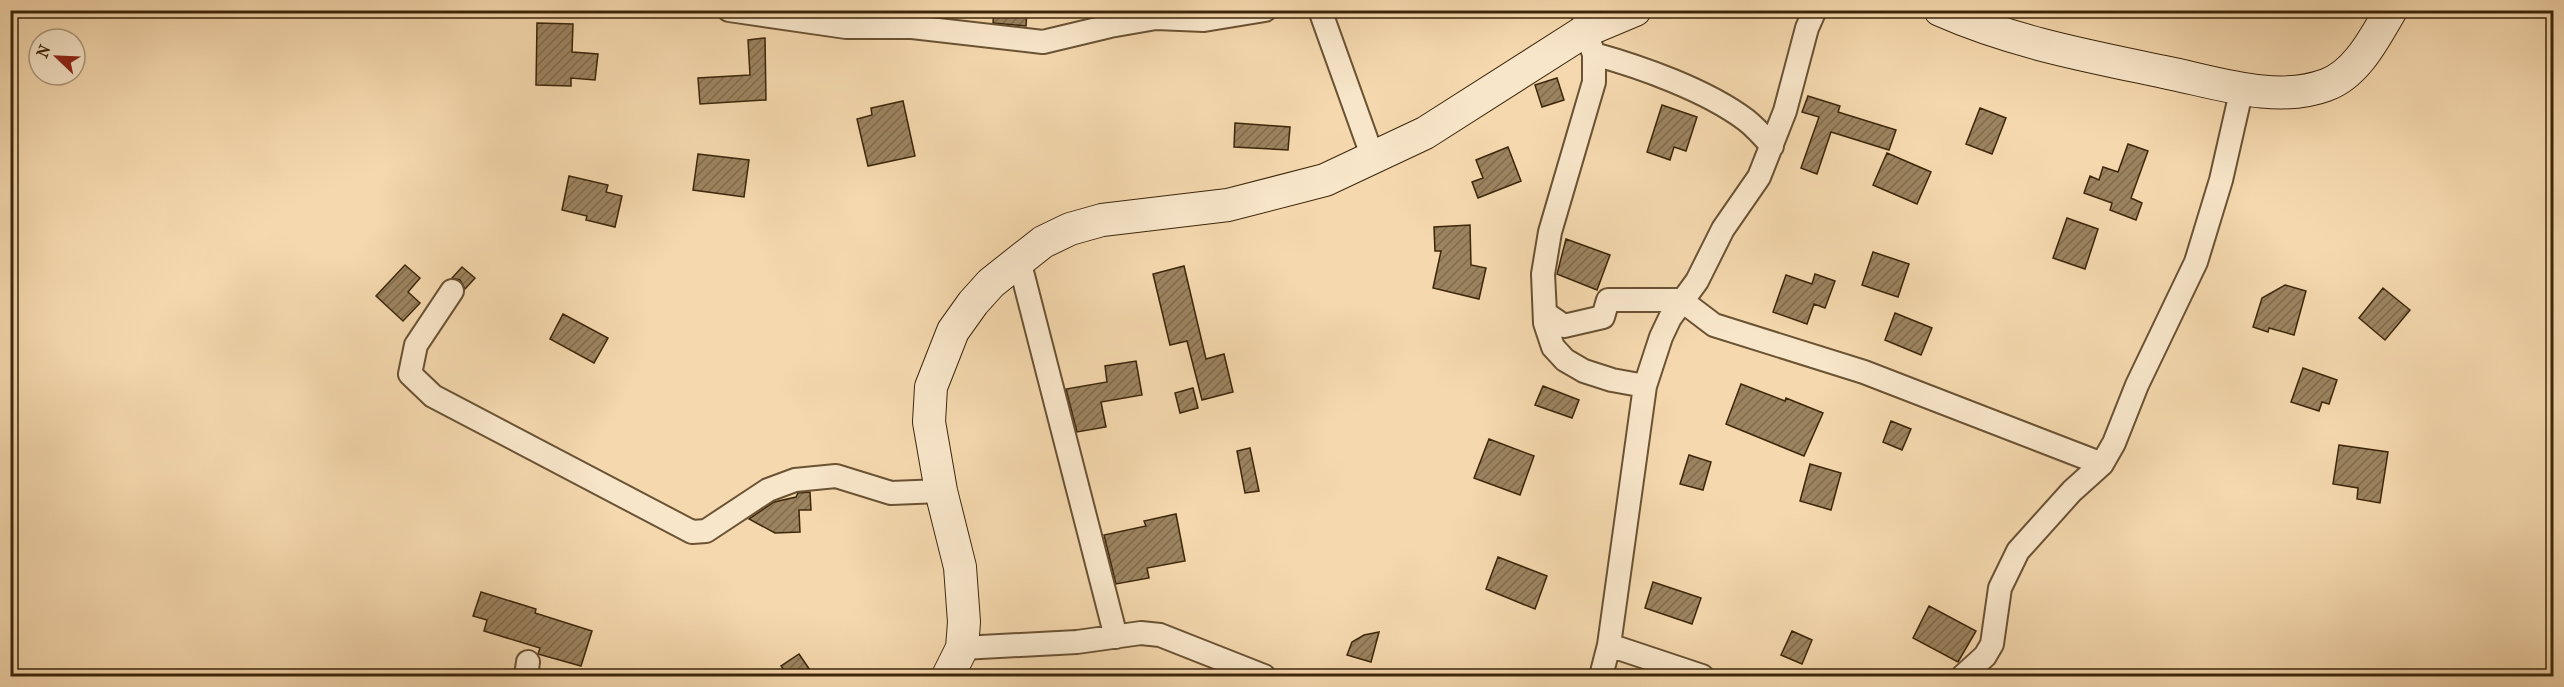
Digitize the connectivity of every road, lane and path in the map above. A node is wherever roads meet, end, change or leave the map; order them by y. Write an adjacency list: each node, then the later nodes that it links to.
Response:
1 (729, 10): 2 (street)
2 (1265, 10)
3 (1320, 10): 11 (street)
4 (1635, 10): 8 (street)
5 (1815, 10): 10 (street)
6 (1940, 10): 9 (street)
7 (2391, 10): 9 (street)
8 (1587, 32): 10 (street); 11 (street); 13 (street)
9 (2242, 88): 17 (street)
10 (1772, 146): 15 (street)
11 (1373, 158): 12 (street)
12 (1019, 260): 18 (street); 19 (street)
13 (1543, 273): 15 (street); 16 (street)
14 (452, 291): 18 (street)
15 (1681, 300): 16 (street); 17 (street)
16 (1645, 386): 20 (street)
17 (2102, 464): 26 (street)
18 (941, 491): 21 (street)
19 (1116, 637): 21 (street); 23 (street)
20 (1609, 645): 24 (street); 25 (street)
21 (962, 648): 22 (street)
22 (948, 676)
23 (1264, 676)
24 (1601, 676)
25 (1702, 676)
26 (1963, 676)

